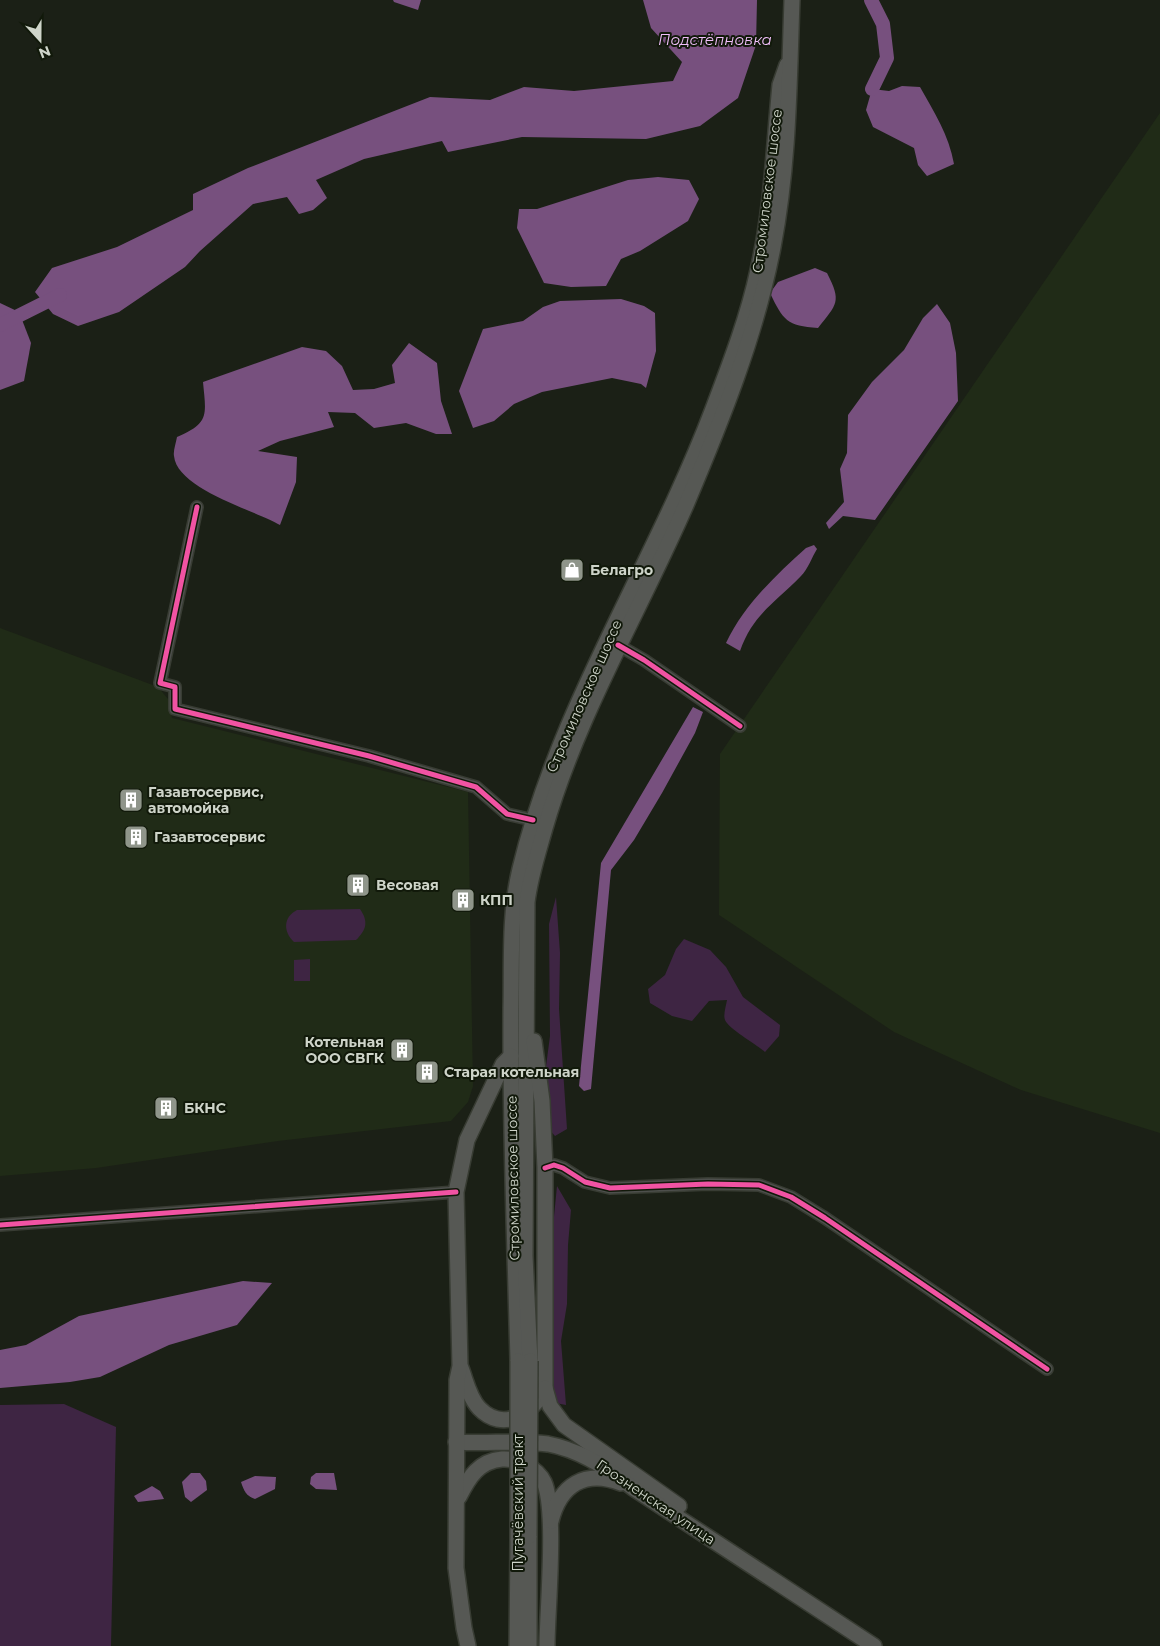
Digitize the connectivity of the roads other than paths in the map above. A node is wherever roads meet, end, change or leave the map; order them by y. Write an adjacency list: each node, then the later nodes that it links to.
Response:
1 (792, 0): 2 (main road, Стромиловское шоссе)
2 (790, 56): 4 (main road, Стромиловское шоссе); 6 (main road, Стромиловское шоссе)
3 (197, 507): 6 (street)
4 (618, 645): 5 (street); 7 (main road, Стромиловское шоссе)
5 (740, 726)
6 (533, 820): 8 (main road, Стромиловское шоссе)
7 (526, 982): 9 (main road); 12 (main road, Стромиловское шоссе)
8 (511, 1056): 10 (main road); 12 (main road, Стромиловское шоссе)
9 (545, 1168): 14 (street); 15 (main road)
10 (456, 1192): 11 (street); 13 (main road)
11 (0, 1225)
12 (524, 1361): 21 (main road, Пугачёвский тракт, bridge)
13 (460, 1366): 15 (main road); 16 (main road)
14 (1047, 1369)
15 (545, 1388): 17 (main road, Грозненская улица)
16 (456, 1442): 17 (main road); 18 (main road, Грозненская улица); 19 (main road)
17 (601, 1453): 22 (main road, Грозненская улица)
18 (633, 1488): 20 (main road); 22 (main road, Грозненская улица)
19 (457, 1500): 20 (main road); 23 (main road)
20 (550, 1528): 26 (main road)
21 (523, 1538): 24 (main road, Пугачёвский тракт); 25 (main road, Пугачёвский тракт)
22 (836, 1619): 27 (main road, Грозненская улица)
23 (468, 1646)
24 (517, 1646)
25 (529, 1646)
26 (547, 1646)
27 (874, 1646)

